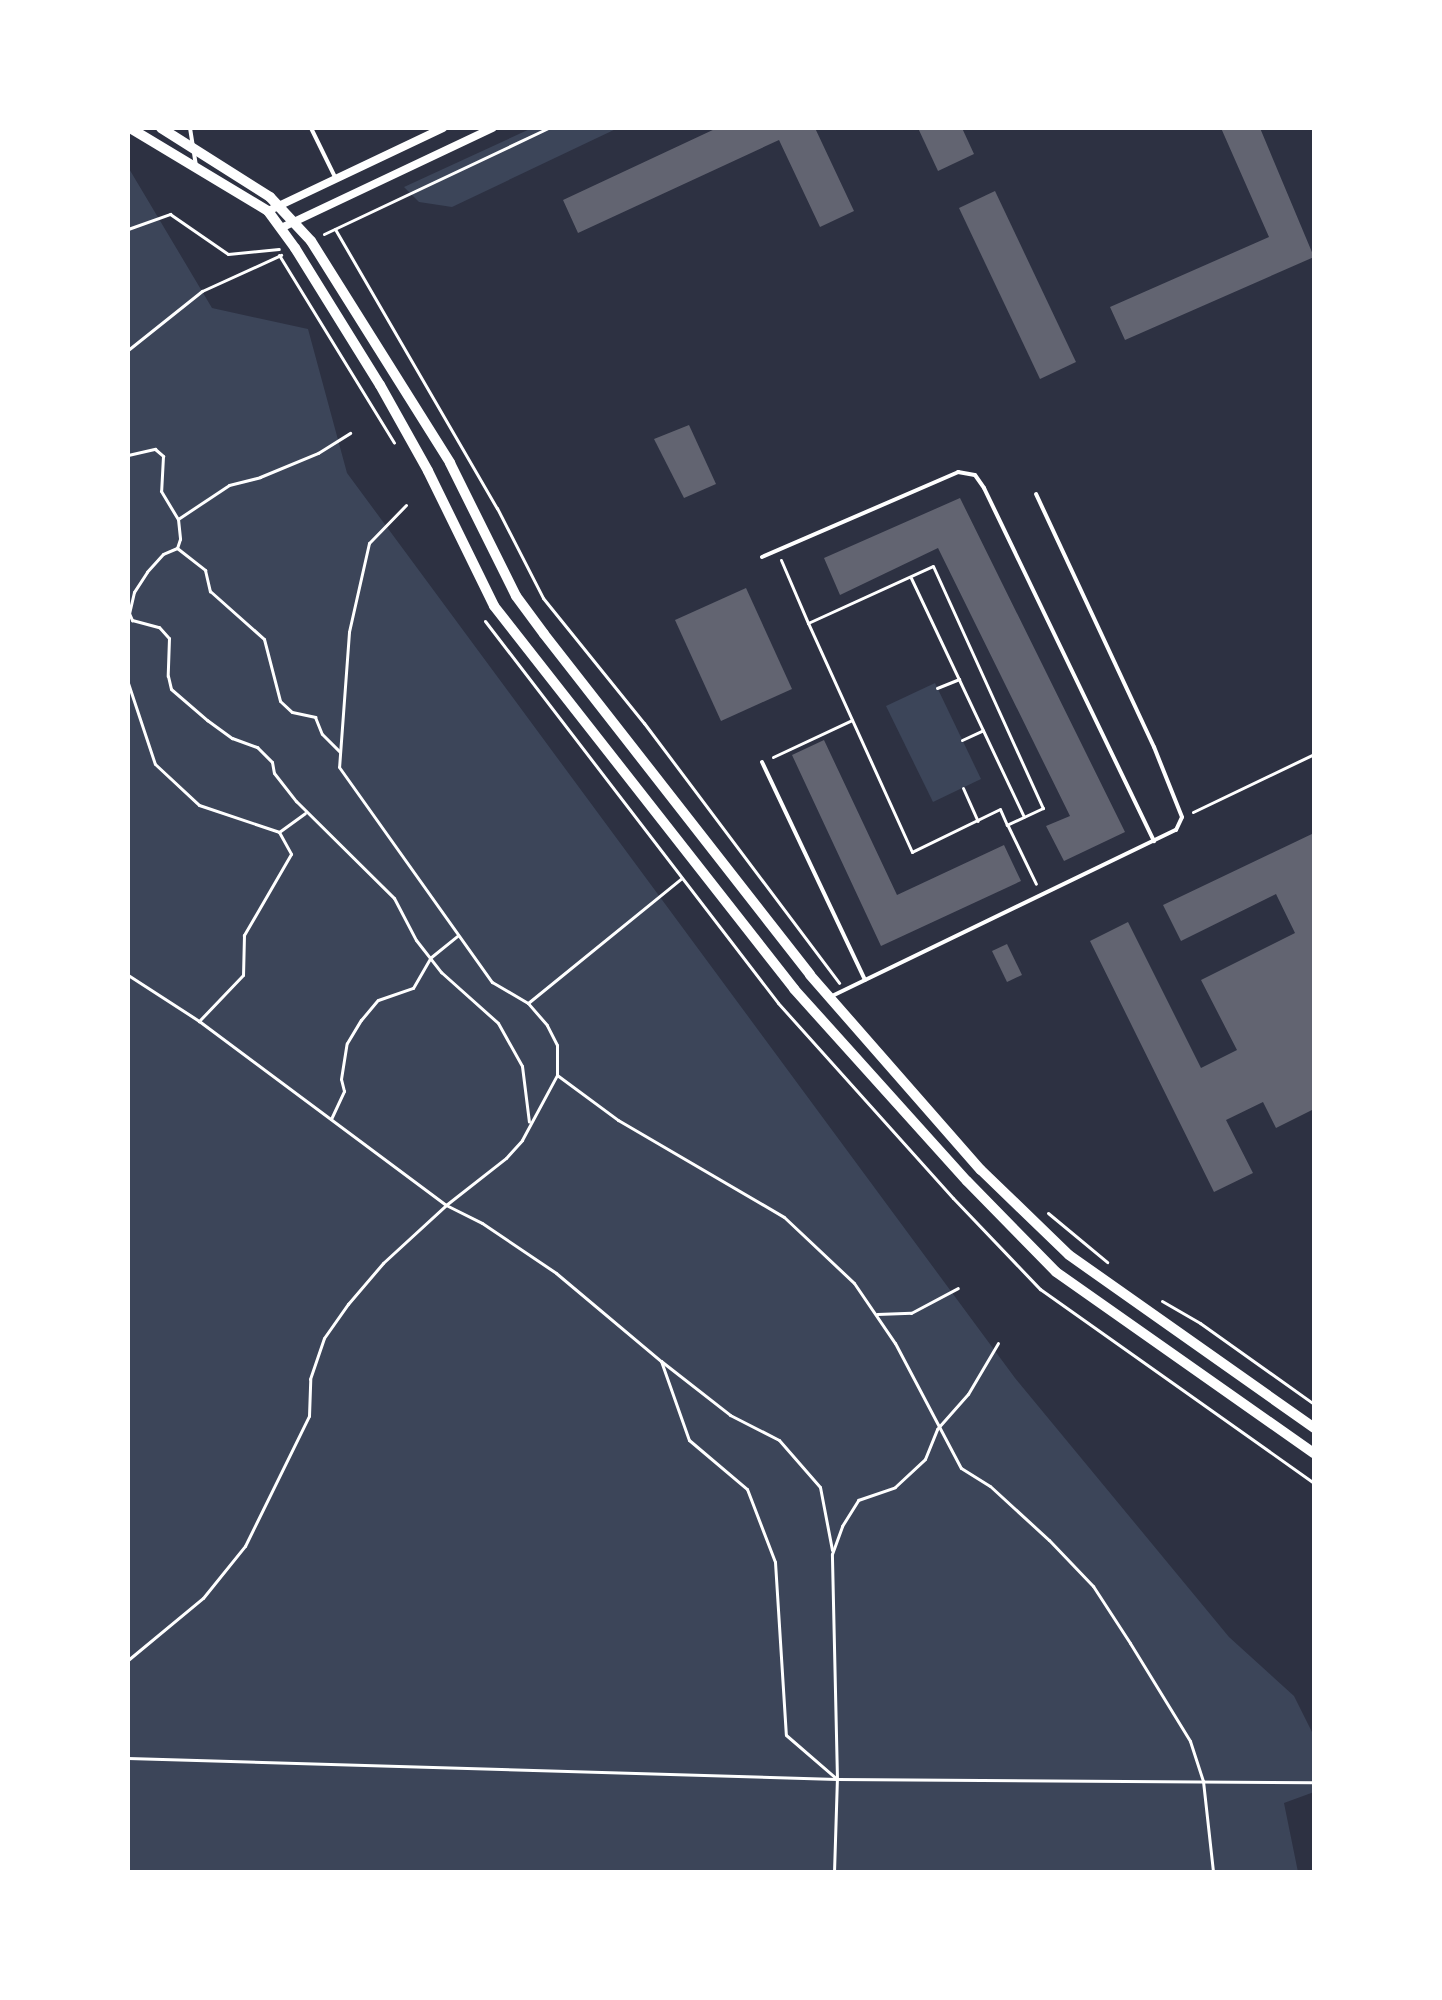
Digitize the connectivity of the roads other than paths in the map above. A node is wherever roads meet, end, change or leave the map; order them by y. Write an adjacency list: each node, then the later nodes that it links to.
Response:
1 (130, 128): 8 (street)
2 (161, 128): 7 (street)
3 (190, 128): 7 (lane)
4 (311, 128): 9 (lane)
5 (443, 128): 9 (street)
6 (493, 128): 12 (street)
7 (193, 148): 8 (lane); 10 (street)
8 (196, 169): 11 (street)
9 (336, 179): 10 (street)
10 (279, 206): 11 (street); 12 (street)
11 (268, 211): 13 (street)
12 (295, 222): 13 (street); 19 (street)
13 (281, 228): 21 (street)
14 (1036, 494): 17 (lane)
15 (762, 557): 17 (lane)
16 (762, 762): 18 (lane)
17 (1154, 841): 18 (lane)
18 (865, 980): 19 (lane)
19 (830, 997): 20 (street)
20 (1314, 1428)
21 (1314, 1453)

